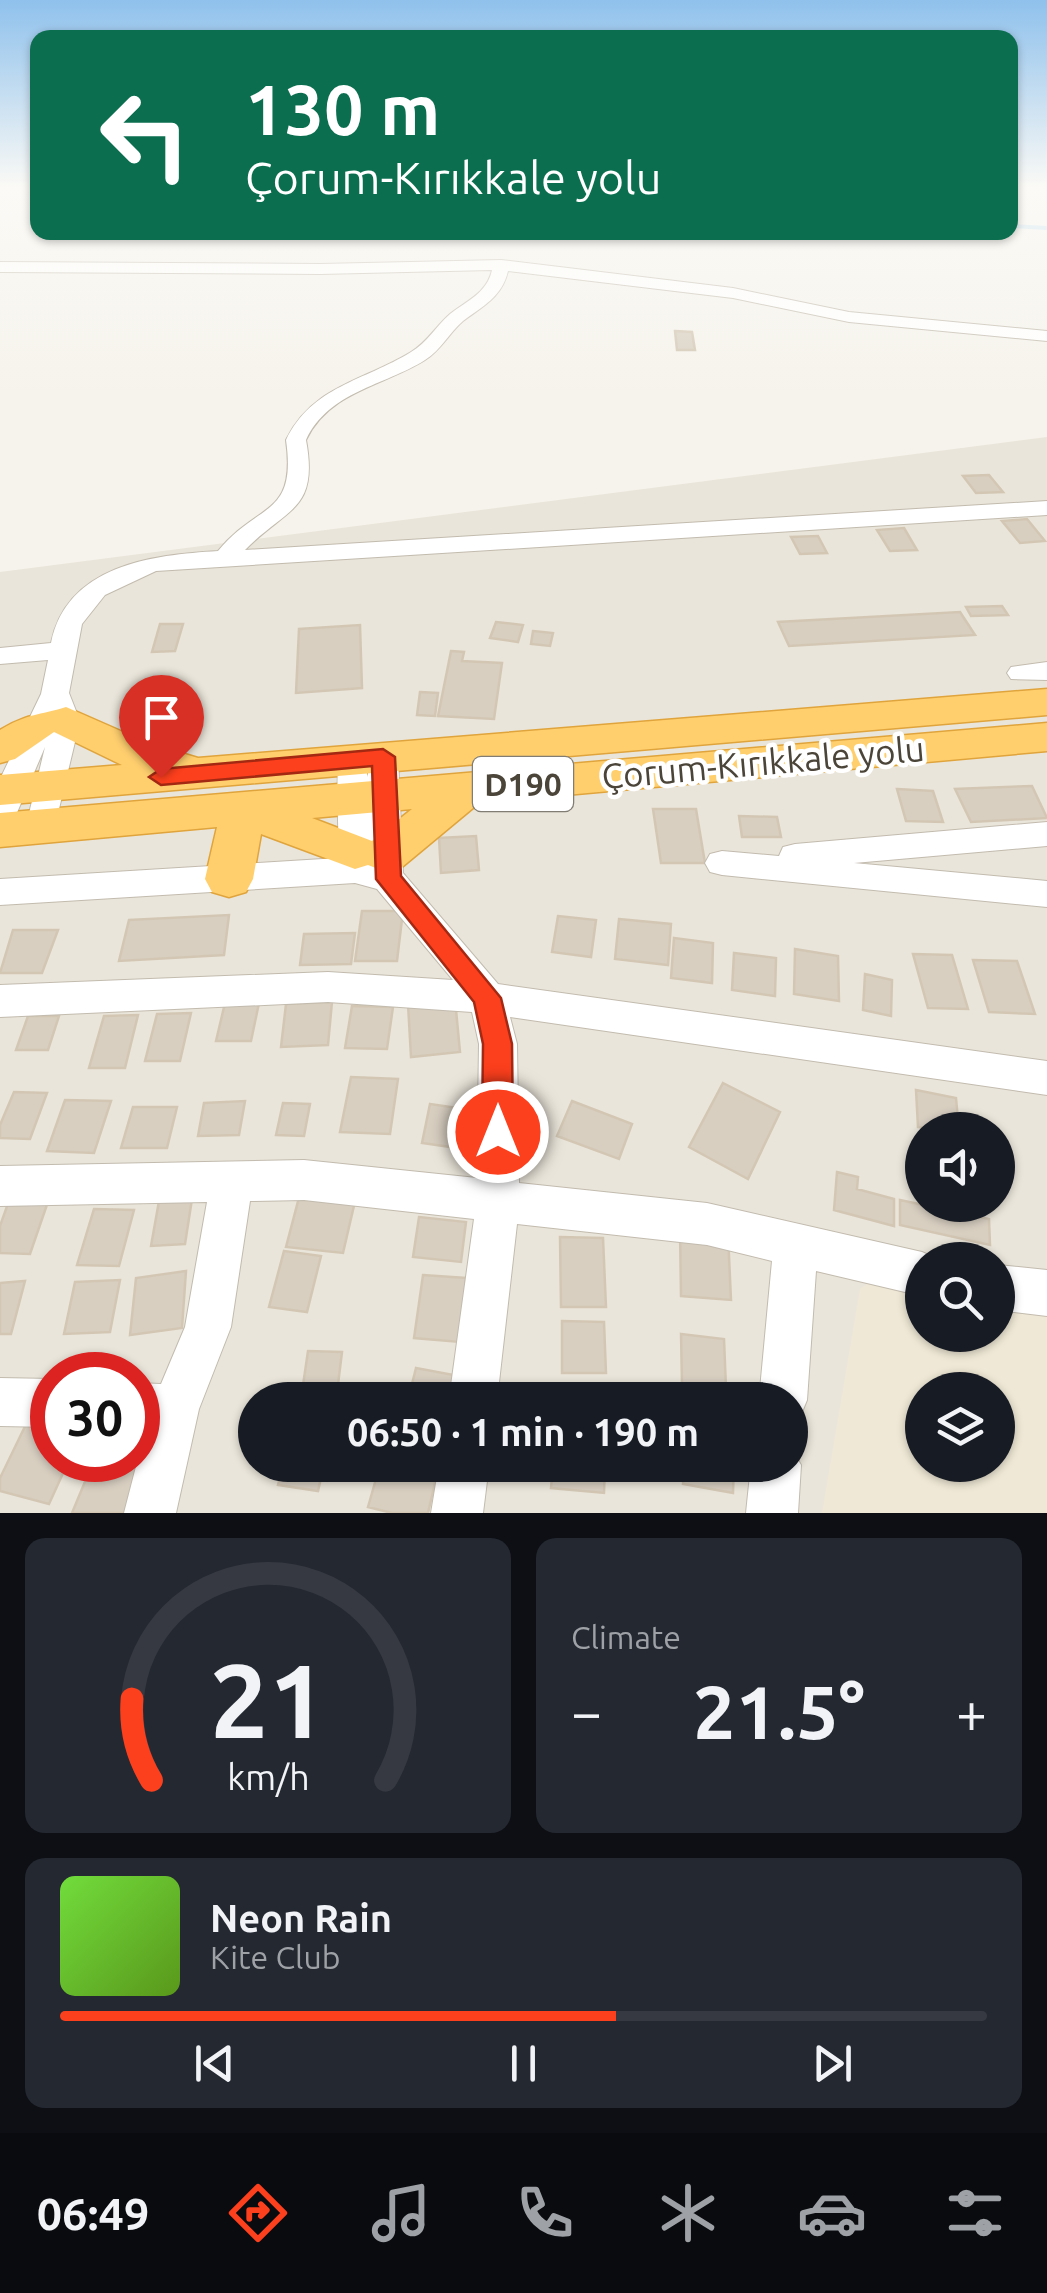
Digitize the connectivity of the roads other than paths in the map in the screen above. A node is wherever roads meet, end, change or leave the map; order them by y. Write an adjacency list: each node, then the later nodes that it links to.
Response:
1 (502, 265): 2 (street); 3 (street); 5 (street)
2 (0, 267)
3 (1047, 336)
4 (1047, 508): 5 (street)
5 (224, 558): 6 (street)
6 (64, 650): 7 (street); 9 (street)
7 (0, 656)
8 (1038, 682): 13 (highway, Çorum-Kırıkkale yolu / D190)
9 (54, 712): 11 (highway); 12 (highway); 15 (street); 15 (street)
10 (1047, 737): 14 (highway, Çorum-Kırıkkale yolu / D190)
11 (0, 749)
12 (197, 774): 13 (highway, Çorum-Kırıkkale yolu / D190); 15 (highway, Çorum-Kırıkkale yolu / D190)
13 (369, 778): 14 (highway, Çorum-Kırıkkale yolu / D190); 16 (highway, Çorum-Kırıkkale yolu / D190); 18 (street)
14 (468, 788): 18 (highway)
15 (17, 806): 16 (highway, Çorum-Kırıkkale yolu / D190)
16 (242, 810): 18 (highway); 19 (highway)
17 (1047, 834): 21 (street)
18 (371, 864): 19 (street); 22 (street)
19 (229, 880): 20 (street)
20 (0, 892)
21 (1047, 894)
22 (487, 998): 23 (street); 24 (street); 27 (street)
23 (0, 1001)
24 (1047, 1078)
25 (232, 1181): 26 (street); 27 (street); 36 (street)
26 (0, 1186)
27 (498, 1203): 28 (street); 32 (street)
28 (796, 1244): 29 (street); 33 (street)
29 (905, 1270)
30 (1015, 1290): 31 (street)
31 (1047, 1294)
32 (475, 1382)
33 (784, 1382)
34 (0, 1402): 35 (street)
35 (30, 1402)
36 (160, 1402)
37 (152, 1482): 40 (street)
38 (462, 1482): 41 (street)
39 (775, 1482): 42 (street)
40 (150, 1513)
41 (457, 1513)
42 (772, 1513)

